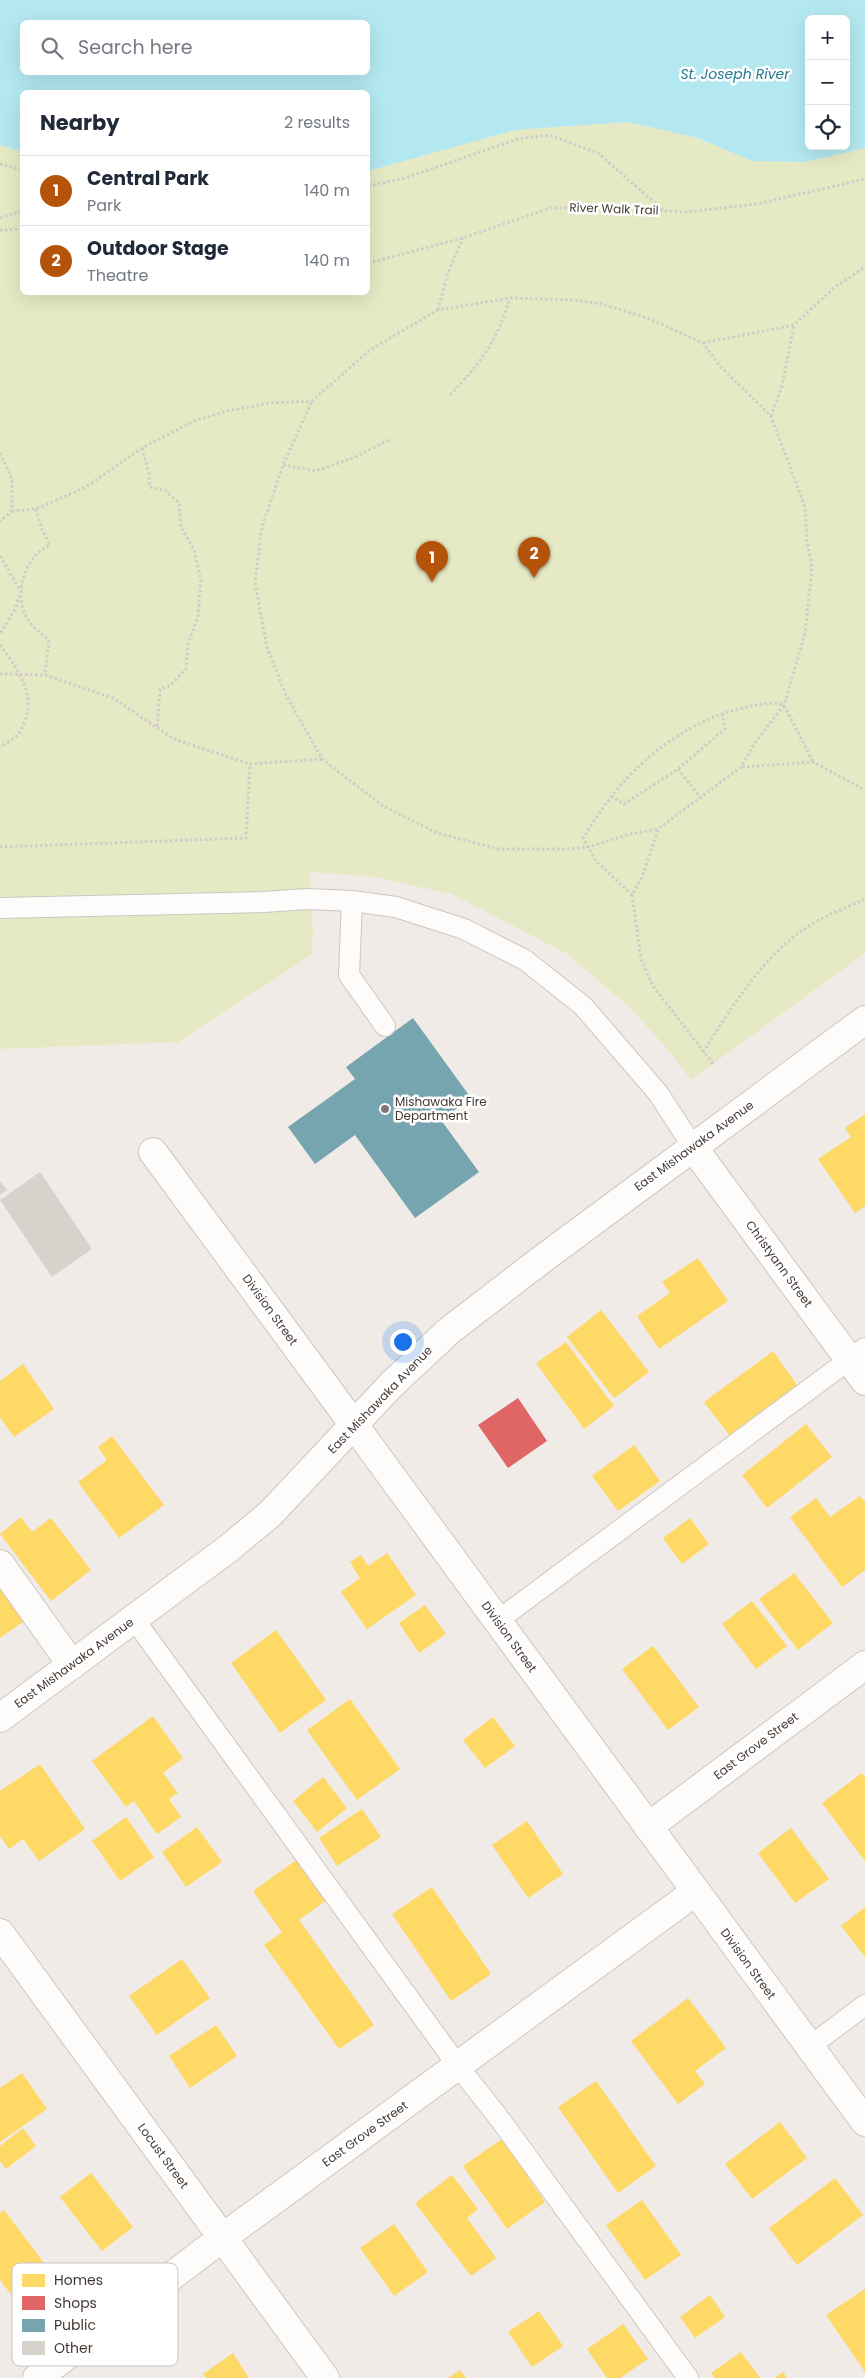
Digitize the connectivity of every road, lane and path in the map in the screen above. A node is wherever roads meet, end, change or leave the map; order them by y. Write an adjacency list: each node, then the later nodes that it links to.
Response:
1 (0, 164): 2 (path)
2 (20, 169)
3 (865, 179): 5 (path, River Walk Trail)
4 (370, 186): 5 (path)
5 (664, 211): 10 (path, River Walk Trail)
6 (20, 212): 7 (path)
7 (0, 218)
8 (20, 229): 9 (path)
9 (0, 230)
10 (464, 238): 11 (path, River Walk Trail); 14 (path)
11 (370, 262)
12 (865, 268): 15 (path)
13 (510, 298): 14 (path); 16 (path); 17 (path)
14 (438, 310): 18 (path)
15 (794, 325): 16 (path); 19 (path)
16 (703, 343): 19 (path)
17 (450, 395)
18 (312, 401): 21 (path); 23 (path)
19 (771, 416): 34 (path)
20 (391, 439): 23 (path)
21 (142, 448): 24 (path); 36 (path)
22 (0, 452): 25 (path)
23 (283, 465): 38 (path)
24 (36, 509): 25 (path); 28 (path)
25 (12, 511): 26 (path)
26 (0, 521)
27 (0, 556): 28 (path)
28 (21, 592): 29 (path); 33 (path)
29 (0, 634)
30 (0, 645): 32 (path)
31 (0, 674): 32 (path)
32 (21, 674): 33 (path); 37 (path)
33 (45, 675): 36 (path)
34 (784, 705): 35 (path); 39 (path); 41 (path)
35 (722, 713): 42 (path); 44 (path)
36 (157, 727): 40 (path)
37 (0, 748)
38 (322, 759): 40 (path); 47 (path)
39 (814, 762): 41 (path); 43 (path)
40 (250, 764): 48 (path)
41 (741, 767): 45 (path)
42 (678, 769): 44 (path); 45 (path)
43 (865, 790)
44 (611, 796): 47 (path)
45 (701, 798): 46 (path)
46 (658, 829): 47 (path); 49 (path)
47 (588, 847): 49 (path)
48 (0, 848)
49 (632, 895): 55 (path)
50 (865, 899): 55 (path)
51 (352, 901): 52 (lane); 54 (lane); 57 (lane)
52 (0, 908)
53 (865, 1020): 57 (street, East Mishawaka Avenue)
54 (385, 1026)
55 (703, 1052): 56 (path)
56 (714, 1065)
57 (693, 1147): 59 (street, Christyann Street); 61 (street, East Mishawaka Avenue)
58 (154, 1152): 61 (street, Division Street)
59 (857, 1354): 60 (street, Christyann Street); 64 (lane)
60 (865, 1382)
61 (354, 1425): 63 (street, East Mishawaka Avenue); 64 (street, Division Street)
62 (0, 1564): 65 (street)
63 (134, 1619): 65 (street, East Mishawaka Avenue); 73 (lane)
64 (497, 1621): 68 (street, Division Street)
65 (72, 1665): 67 (street, East Mishawaka Avenue)
66 (865, 1665): 68 (street, East Grove Street)
67 (0, 1718)
68 (648, 1827): 69 (street, Division Street)
69 (695, 1892): 72 (street, Division Street); 73 (street, East Grove Street)
70 (0, 1934): 75 (street, Locust Street)
71 (865, 2005): 72 (lane)
72 (810, 2047): 74 (street, Division Street)
73 (458, 2066): 75 (street, East Grove Street); 80 (lane)
74 (865, 2122)
75 (222, 2238): 76 (street, East Grove Street); 79 (street, Locust Street)
76 (178, 2271)
77 (53, 2366): 78 (street, East Grove Street)
78 (37, 2378)
79 (325, 2378)
80 (688, 2378)

